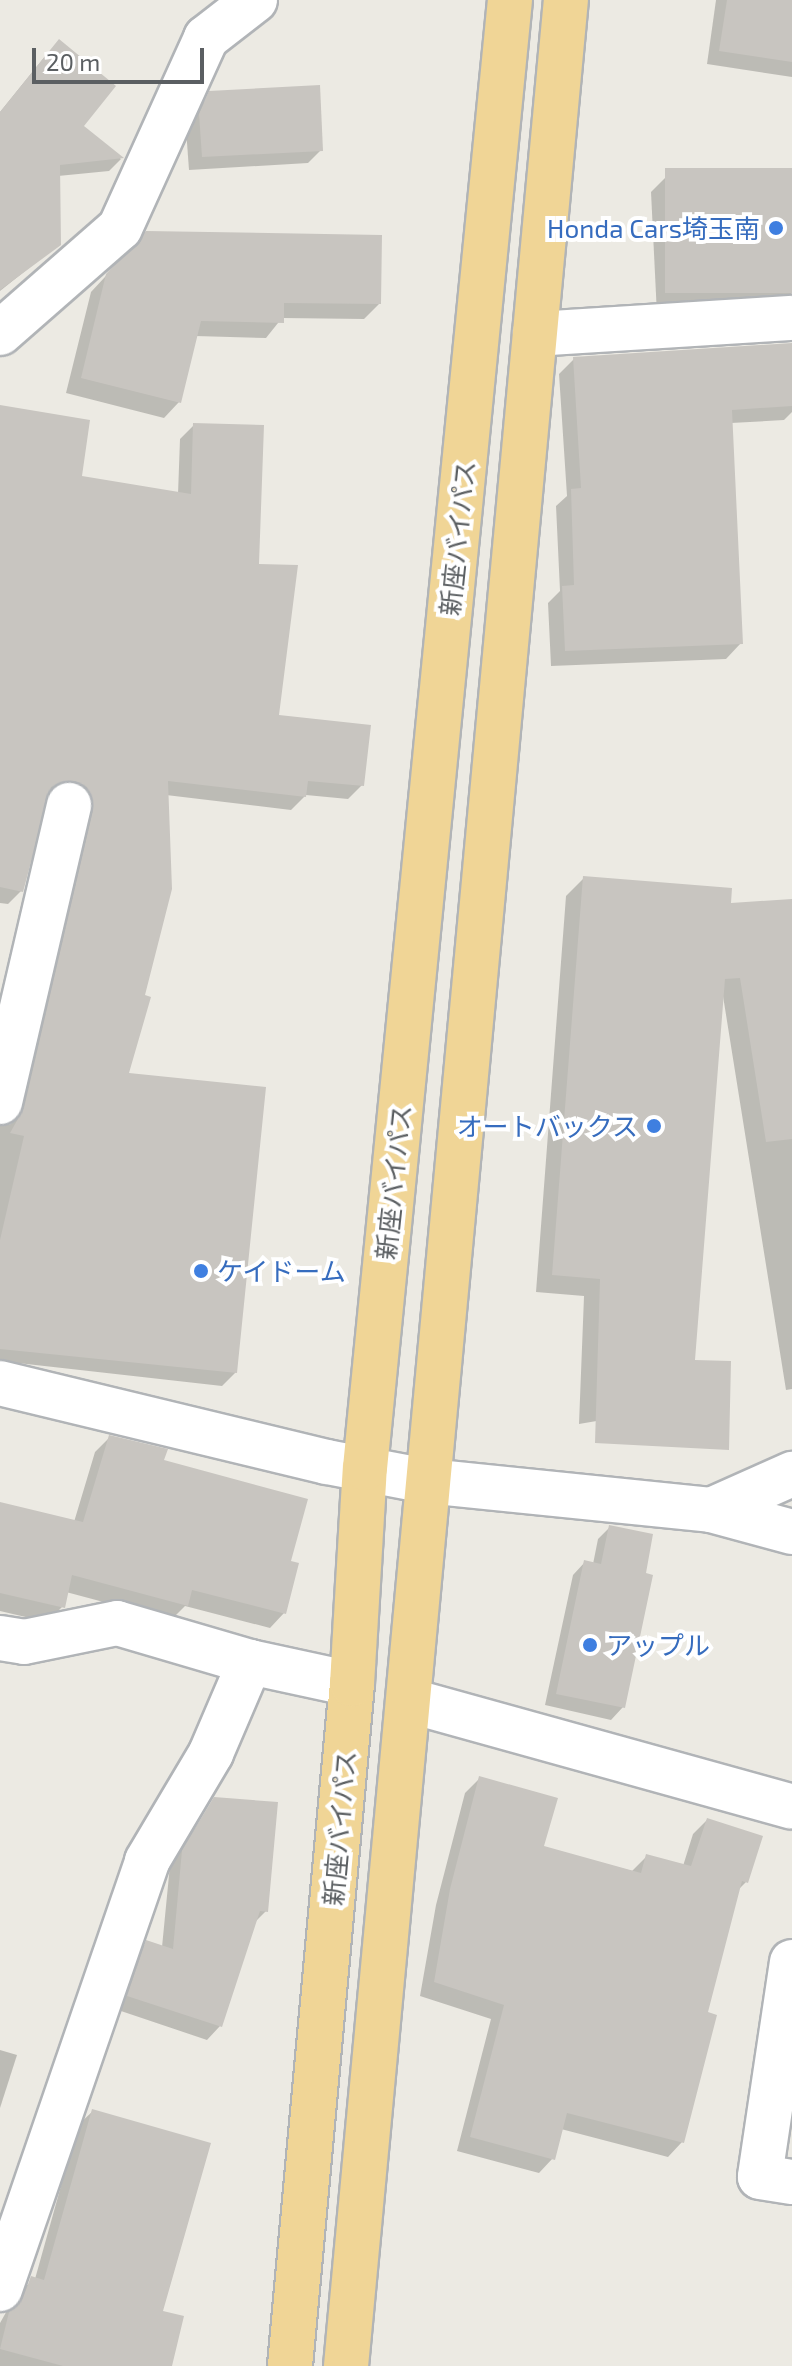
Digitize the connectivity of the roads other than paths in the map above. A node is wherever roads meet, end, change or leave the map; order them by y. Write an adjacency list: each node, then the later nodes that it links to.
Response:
1 (255, 0): 5 (street)
2 (510, 0): 10 (highway, 新座バイパス)
3 (566, 0): 6 (highway)
4 (792, 318): 6 (street)
5 (0, 333)
6 (535, 334): 12 (highway)
7 (69, 805): 8 (street)
8 (0, 1102)
9 (0, 1383): 10 (street)
10 (365, 1468): 12 (street); 17 (highway, 新座バイパス)
11 (792, 1474): 13 (street)
12 (427, 1481): 13 (street); 18 (highway)
13 (711, 1510): 14 (street)
14 (792, 1532)
15 (0, 1638): 16 (street)
16 (250, 1662): 17 (street); 22 (street)
17 (352, 1684): 23 (highway, 新座バイパス)
18 (411, 1701): 19 (street); 24 (highway)
19 (792, 1807)
20 (792, 1962): 21 (street)
21 (792, 2182)
22 (0, 2289)
23 (290, 2366)
24 (346, 2366)

